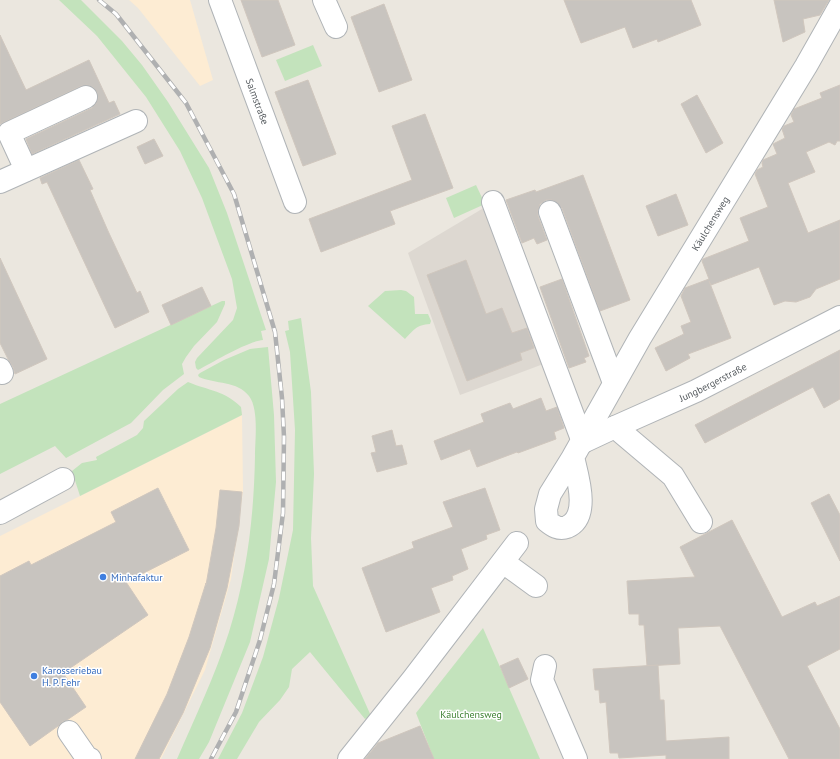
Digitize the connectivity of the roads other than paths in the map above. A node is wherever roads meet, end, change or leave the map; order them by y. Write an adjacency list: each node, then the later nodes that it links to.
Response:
1 (220, 0): 9 (street, Salmstraße)
2 (324, 0): 4 (street)
3 (840, 6): 13 (street, Käulchensweg)
4 (336, 26)
5 (86, 97): 7 (street)
6 (136, 122): 7 (street)
7 (26, 170): 8 (street)
8 (0, 182)
9 (295, 202)
10 (493, 202): 15 (street)
11 (550, 212): 13 (street)
12 (840, 317): 14 (street, Jungbergerstraße)
13 (614, 383): 15 (street, Käulchensweg)
14 (615, 426): 15 (street, Jungbergerstraße); 18 (street)
15 (578, 449)
16 (63, 479): 17 (street)
17 (0, 513)
18 (701, 522)
19 (517, 543): 20 (street)
20 (503, 562): 21 (street); 25 (street)
21 (536, 586)
22 (546, 666): 26 (street)
23 (69, 732): 24 (street)
24 (90, 759)
25 (348, 759)
26 (576, 759)

